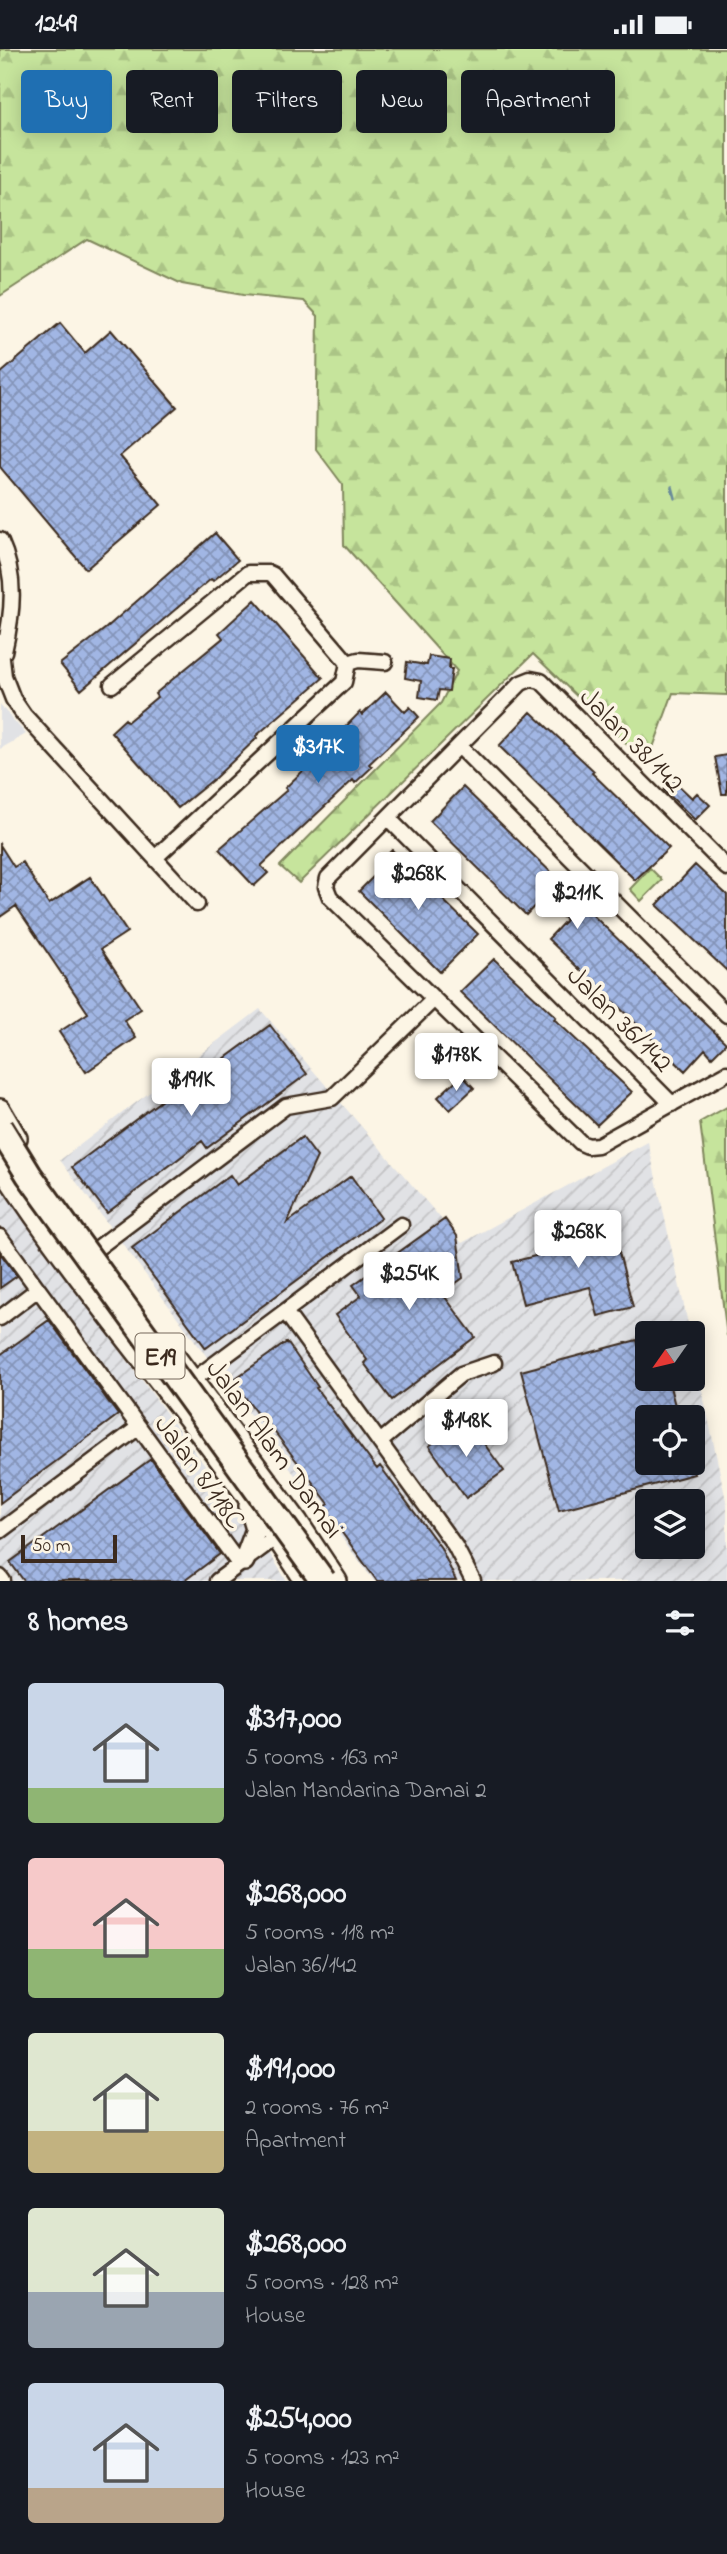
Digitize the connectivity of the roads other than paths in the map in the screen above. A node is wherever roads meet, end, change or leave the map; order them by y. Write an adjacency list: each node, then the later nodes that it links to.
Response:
1 (0, 540): 2 (street)
2 (3, 559): 3 (street)
3 (2, 649): 9 (street)
4 (385, 662): 5 (street)
5 (348, 663): 6 (street); 9 (street)
6 (112, 685)
7 (459, 746): 8 (street); 10 (street, Jalan 38/142); 13 (street)
8 (388, 818): 12 (street); 15 (street, Jalan 36/142)
9 (156, 857): 11 (street)
10 (727, 868)
11 (197, 904)
12 (434, 999): 15 (street); 22 (street)
13 (727, 1016)
14 (727, 1073): 15 (street)
15 (672, 1104)
16 (0, 1109): 22 (main road, Jalan Alam Damai)
17 (0, 1128): 41 (highway, E19, bridge)
18 (0, 1137): 40 (highway, E19, bridge)
19 (0, 1165): 23 (main road, Jalan Alam Damai)
20 (401, 1225): 25 (street)
21 (0, 1237): 24 (street, Jalan 8/118C)
22 (95, 1250): 23 (street); 28 (main road, Jalan Alam Damai)
23 (72, 1266): 31 (main road, Jalan Alam Damai)
24 (38, 1289): 26 (street); 29 (street, Jalan 8/118C)
25 (286, 1313): 28 (street); 30 (street)
26 (0, 1318)
27 (494, 1363): 30 (street)
28 (193, 1380): 32 (main road, Jalan Alam Damai)
29 (139, 1427): 33 (street); 35 (street, Jalan 8/118C)
30 (380, 1442): 43 (street)
31 (247, 1497): 34 (main road, Jalan Alam Damai); 35 (main road)
32 (298, 1522): 34 (street); 42 (main road, Jalan Alam Damai)
33 (0, 1531)
34 (276, 1537): 35 (street); 39 (main road, Jalan Alam Damai)
35 (241, 1563): 38 (street)
36 (0, 1577): 37 (street)
37 (3, 1581)
38 (217, 1581)
39 (305, 1581)
40 (312, 1581)
41 (323, 1581)
42 (337, 1581)
43 (473, 1581)

